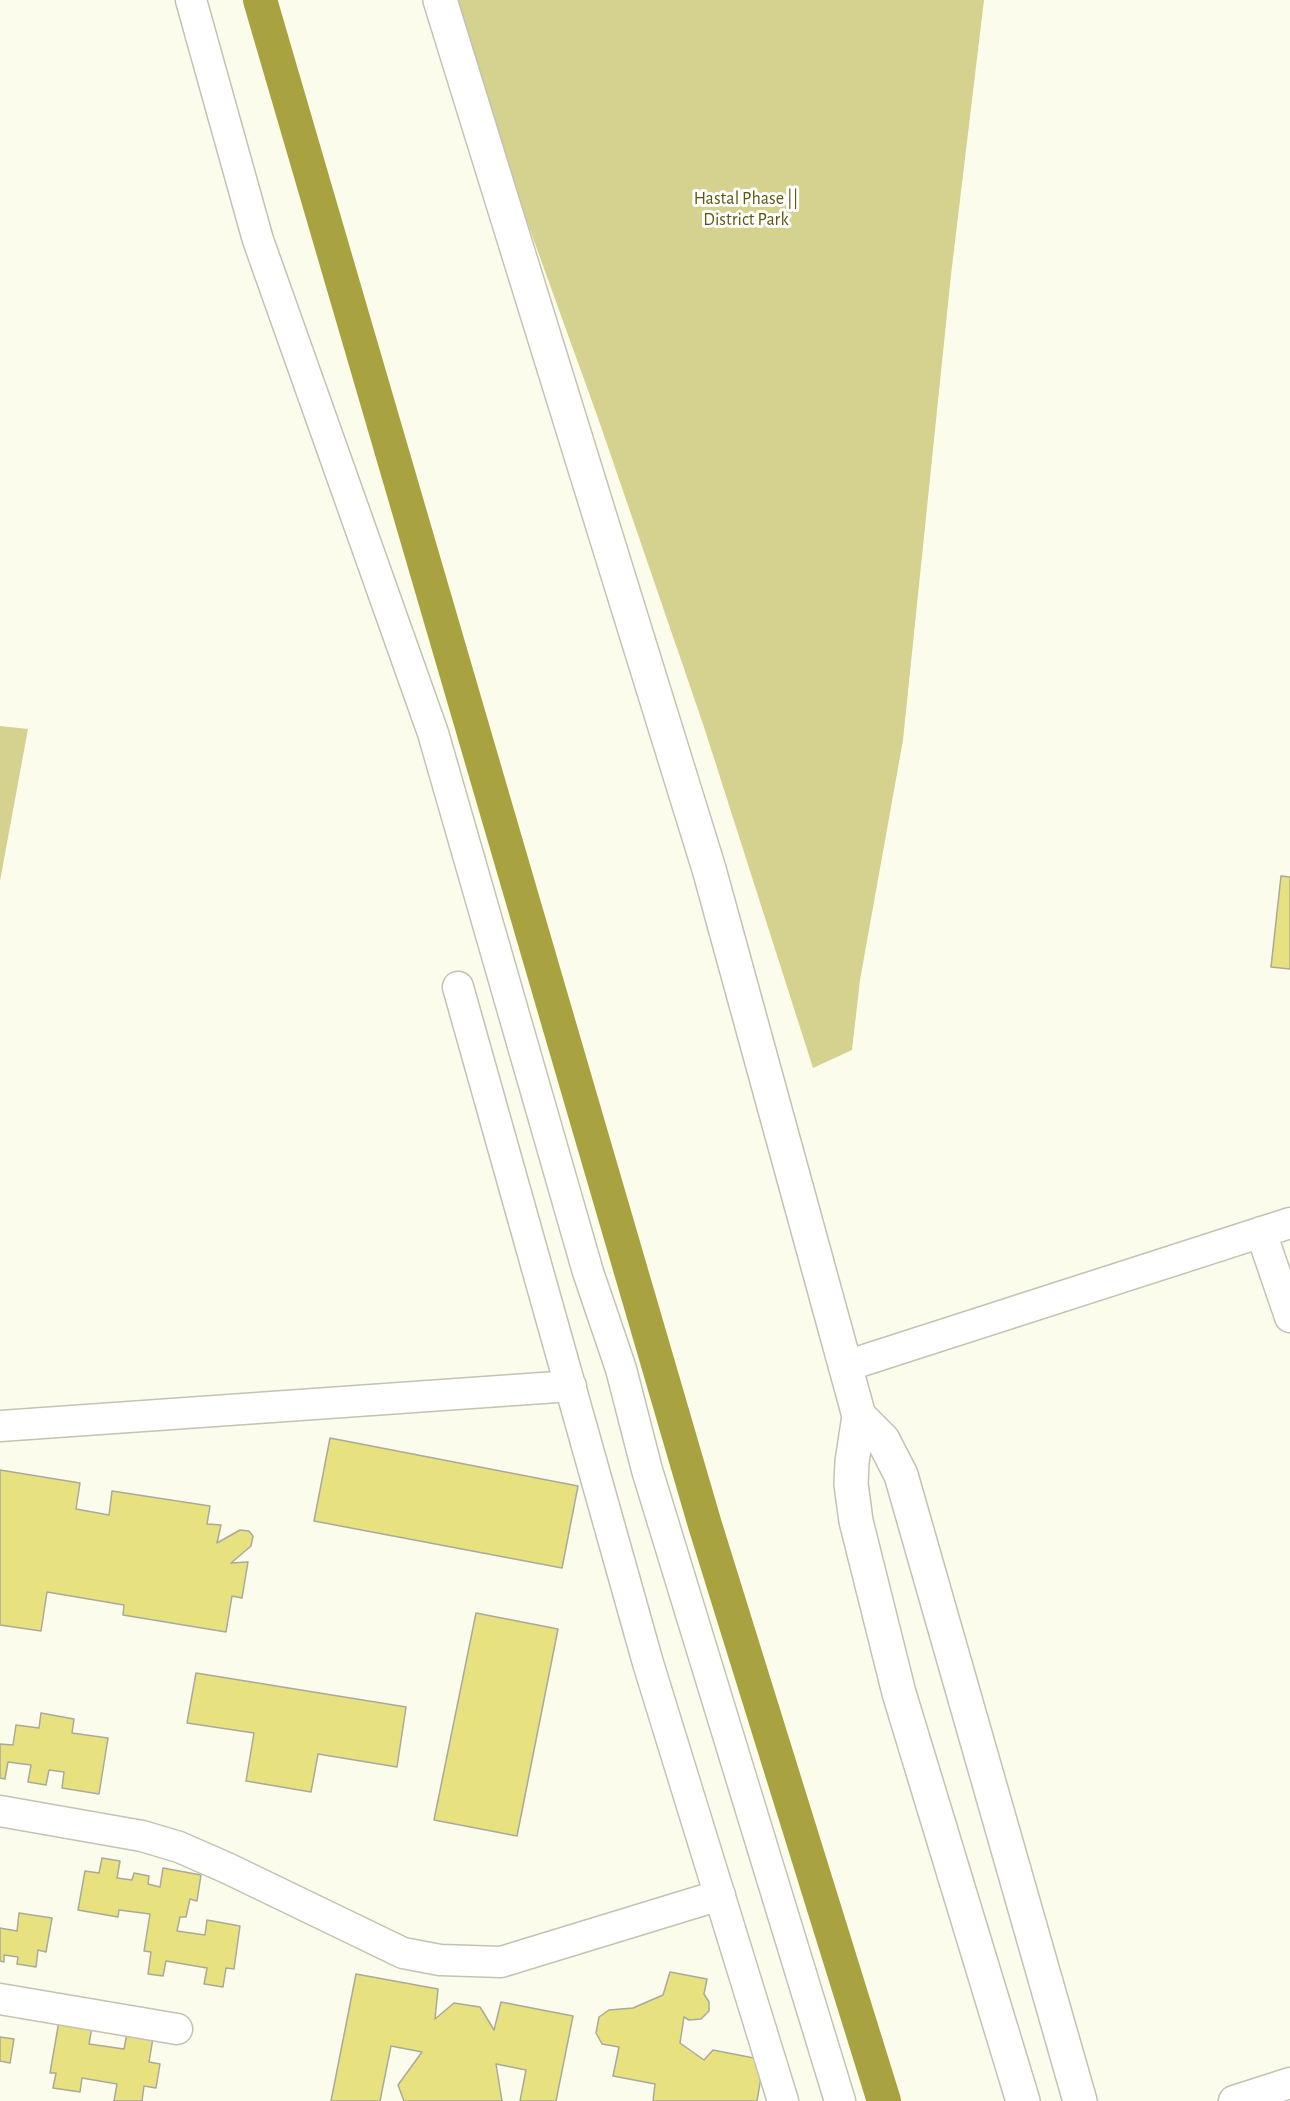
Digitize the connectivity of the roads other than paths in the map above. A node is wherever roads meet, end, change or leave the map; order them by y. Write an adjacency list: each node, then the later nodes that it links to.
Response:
1 (191, 0): 17 (street)
2 (440, 0): 7 (street)
3 (458, 987): 8 (street)
4 (1290, 1223): 5 (street)
5 (1262, 1232): 6 (street); 7 (street)
6 (1290, 1317)
7 (846, 1366): 9 (street)
8 (571, 1386): 10 (street); 12 (street)
9 (859, 1416): 18 (street); 19 (street)
10 (0, 1426)
11 (0, 1811): 12 (street)
12 (720, 1895): 16 (street)
13 (0, 1999): 14 (street)
14 (177, 2029)
15 (1290, 2083): 20 (street)
16 (783, 2101)
17 (840, 2101)
18 (1023, 2101)
19 (1080, 2101)
20 (1234, 2101)

